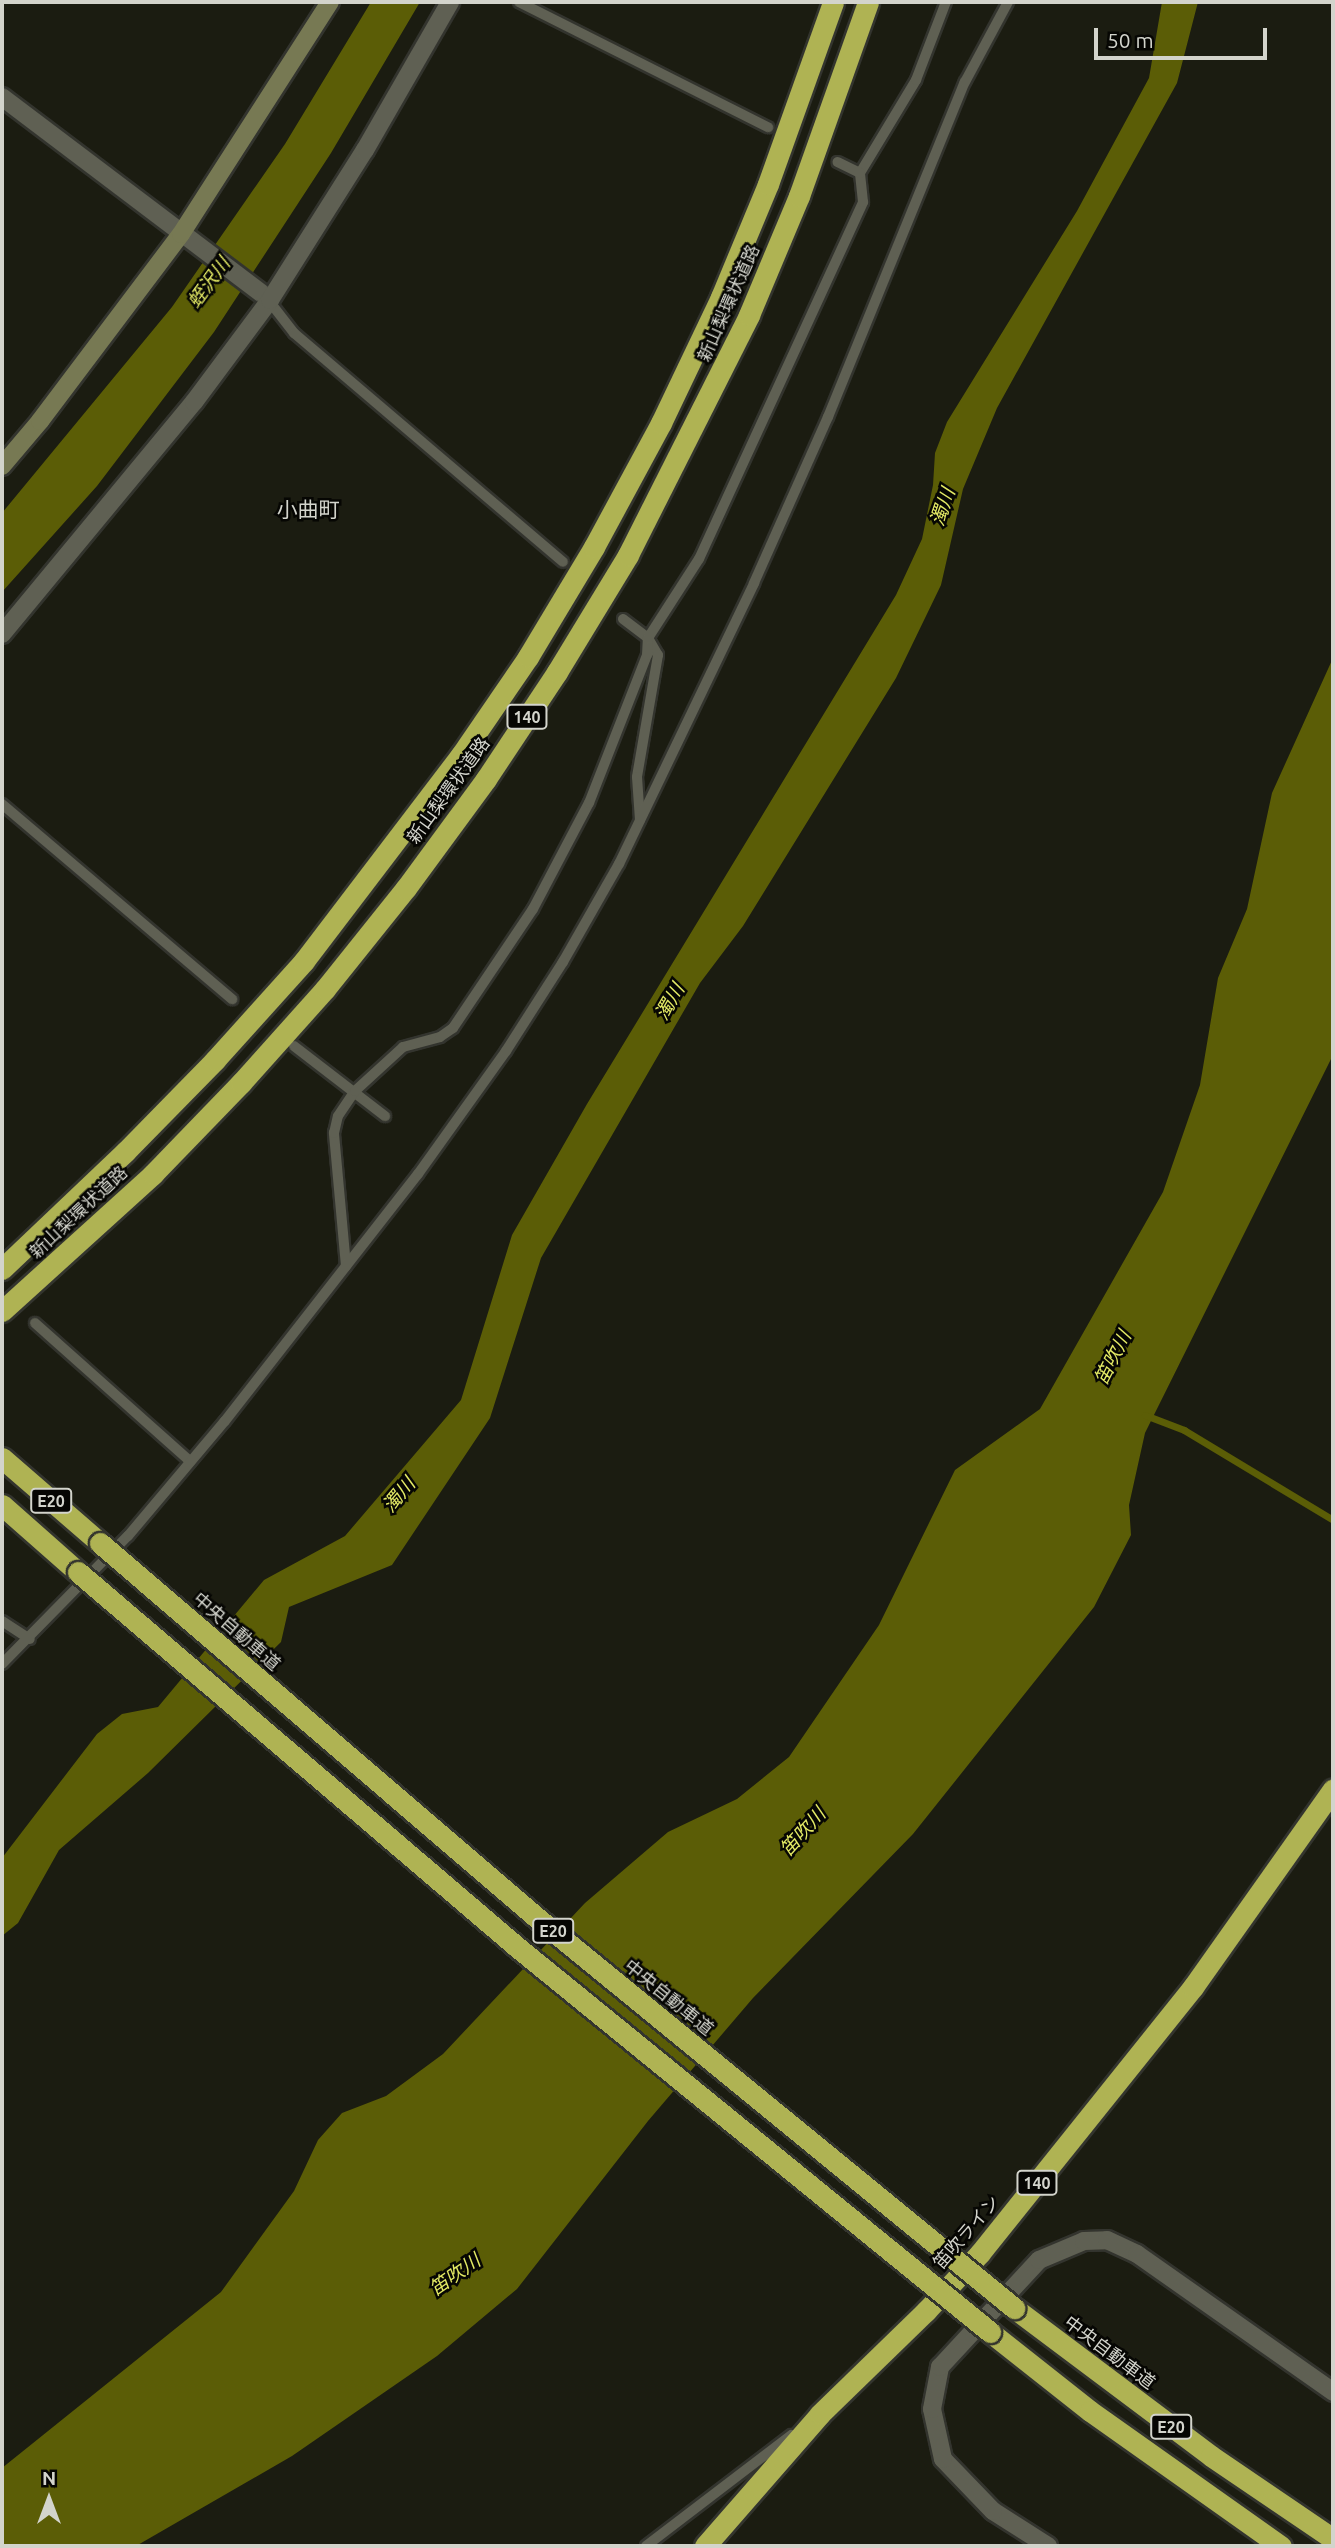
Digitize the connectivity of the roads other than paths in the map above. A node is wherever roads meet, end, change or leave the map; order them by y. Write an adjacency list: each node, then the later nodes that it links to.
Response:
1 (330, 2): 12 (street)
2 (450, 2): 13 (street)
3 (519, 2): 9 (lane)
4 (833, 2): 26 (highway, 新山梨環状道路 / 140)
5 (868, 2): 27 (highway, 新山梨環状道路 / 140)
6 (946, 2): 11 (lane)
7 (1008, 2): 20 (lane)
8 (2, 97): 12 (street)
9 (768, 127)
10 (837, 162): 11 (lane)
11 (860, 173): 18 (lane)
12 (185, 237): 13 (street); 14 (street)
13 (265, 297): 15 (lane); 17 (street)
14 (2, 466)
15 (563, 562)
16 (623, 619): 18 (lane)
17 (2, 634)
18 (648, 638): 20 (lane); 23 (lane)
19 (2, 804): 21 (lane)
20 (640, 821): 25 (lane)
21 (232, 999)
22 (295, 1046): 23 (lane)
23 (355, 1091): 24 (lane); 25 (lane)
24 (386, 1116)
25 (346, 1266): 30 (lane)
26 (2, 1269)
27 (2, 1311)
28 (35, 1324): 30 (lane)
29 (2, 1458): 39 (highway, 中央自動車道 / E20, bridge)
30 (190, 1461): 33 (lane)
31 (2, 1505): 36 (highway, E20, bridge)
32 (2, 1621): 33 (lane)
33 (30, 1639): 34 (lane)
34 (2, 1664)
35 (1333, 1789): 38 (highway, 笛吹ライン / 140)
36 (990, 2332): 43 (highway); 44 (highway, E20)
37 (1333, 2392): 42 (street)
38 (820, 2414): 40 (lane); 41 (highway, 笛吹ライン / 140)
39 (1333, 2539)
40 (646, 2546)
41 (705, 2546)
42 (1048, 2546)
43 (1257, 2546)
44 (1281, 2546)

